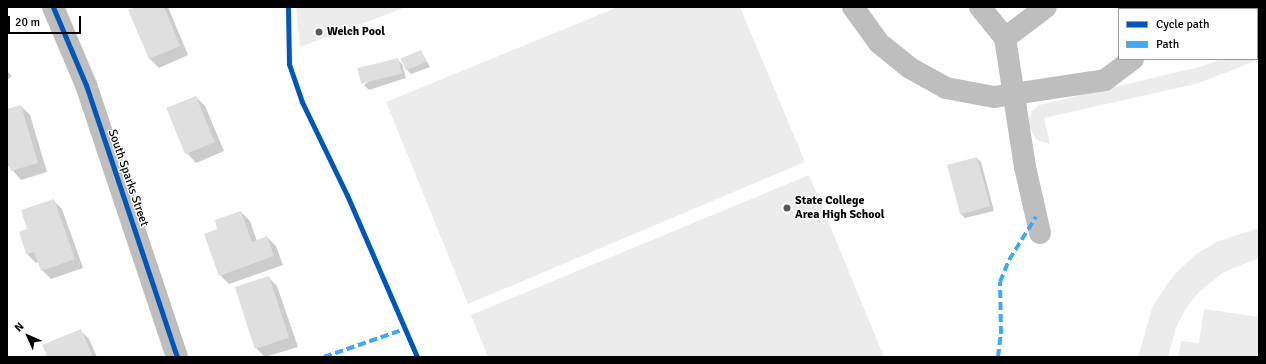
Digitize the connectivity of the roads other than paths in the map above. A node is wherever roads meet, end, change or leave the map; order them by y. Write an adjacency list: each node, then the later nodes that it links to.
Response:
1 (53, 7): 9 (street, South Sparks Street)
2 (853, 7): 7 (street)
3 (980, 7): 5 (street)
4 (1046, 7): 5 (street)
5 (1005, 38): 7 (street)
6 (1132, 60): 7 (street)
7 (1013, 96): 8 (street)
8 (1040, 233)
9 (177, 357)

